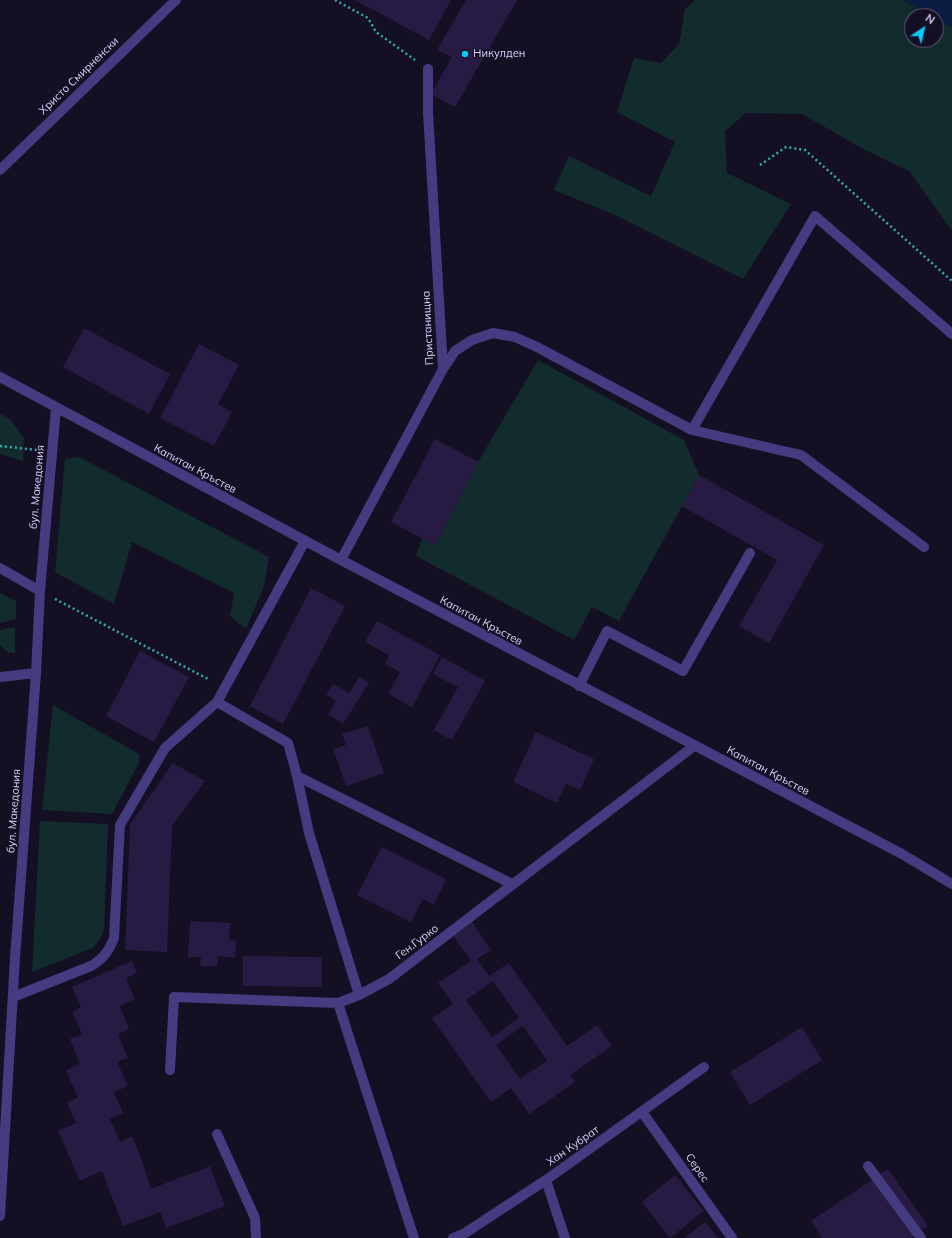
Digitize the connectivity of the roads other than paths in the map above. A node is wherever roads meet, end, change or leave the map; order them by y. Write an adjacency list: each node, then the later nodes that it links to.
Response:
1 (176, 0): 3 (street, Христо Смирненски)
2 (428, 69): 5 (street, Пристанищна)
3 (0, 170)
4 (952, 334): 8 (street)
5 (443, 369): 8 (street); 12 (street, Пристанищна)
6 (0, 377): 7 (street, Капитан Кръстев)
7 (56, 408): 9 (street, Капитан Кръстев); 14 (street, бул. Македония)
8 (692, 430): 10 (street)
9 (305, 541): 12 (street, Капитан Кръстев); 18 (street)
10 (924, 547)
11 (750, 553): 17 (street)
12 (341, 560): 17 (street, Капитан Кръстев)
13 (0, 568): 14 (street)
14 (40, 591): 15 (street, бул. Македония)
15 (36, 673): 16 (street); 24 (street, бул. Македония)
16 (0, 677)
17 (579, 686): 19 (street, Капитан Кръстев)
18 (217, 702): 20 (street); 24 (street)
19 (694, 746): 21 (street, Капитан Кръстев); 22 (street, Ген.Гурко)
20 (297, 776): 22 (street); 23 (street)
21 (951, 882)
22 (512, 884): 23 (street, Ген.Гурко)
23 (359, 995): 25 (street, Ген.Гурко)
24 (13, 997): 32 (street, бул. Македония)
25 (338, 1003): 27 (street, Ген.Гурко); 34 (street)
26 (704, 1067): 28 (street, Хан Кубрат)
27 (170, 1070)
28 (642, 1112): 31 (street, Хан Кубрат); 37 (street, Серес)
29 (217, 1134): 33 (street)
30 (868, 1166): 38 (street)
31 (546, 1180): 35 (street, Хан Кубрат); 36 (street)
32 (0, 1216)
33 (256, 1238)
34 (414, 1238)
35 (453, 1238)
36 (565, 1238)
37 (732, 1238)
38 (921, 1238)

